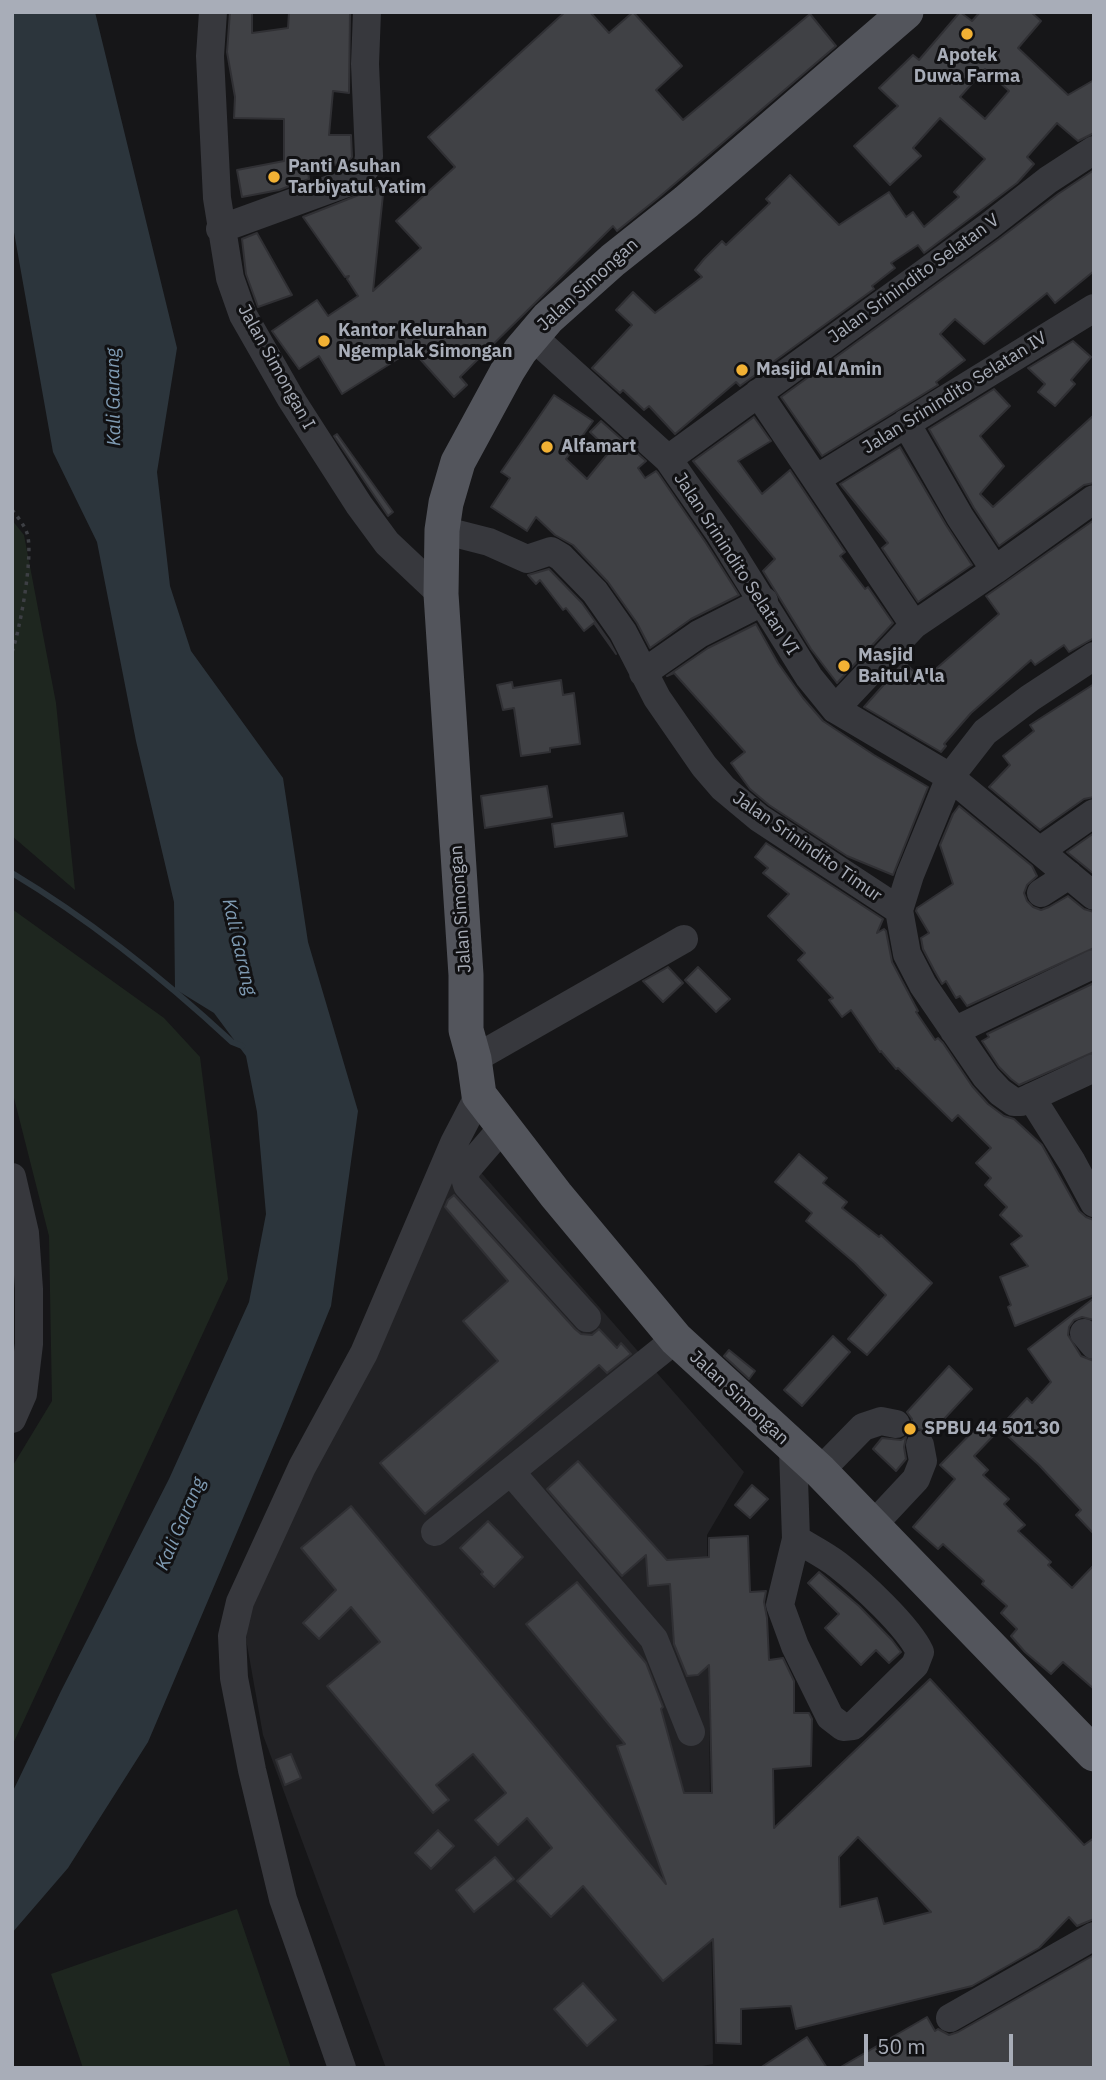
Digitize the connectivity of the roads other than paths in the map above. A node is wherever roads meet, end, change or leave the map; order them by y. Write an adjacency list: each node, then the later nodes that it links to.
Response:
1 (212, 12): 5 (street, Jalan Simongan I)
2 (367, 12): 5 (street)
3 (906, 12): 7 (main road, Jalan Simongan)
4 (1094, 149): 8 (street, Jalan Srinindito Selatan V)
5 (220, 229): 15 (street, Jalan Simongan I)
6 (1094, 307): 9 (street, Jalan Srinindito Selatan IV)
7 (531, 336): 10 (street, Jalan Srinindito Selatan VI); 13 (main road, Jalan Simongan)
8 (758, 393): 10 (street, Jalan Srinindito Selatan V); 11 (street)
9 (906, 423): 11 (street, Jalan Srinindito Selatan IV); 14 (street)
10 (667, 459): 16 (street, Jalan Srinindito Selatan VI)
11 (816, 479): 17 (street)
12 (1094, 499): 14 (street)
13 (442, 530): 15 (main road, Jalan Simongan); 19 (street, Jalan Srinindito Timur)
14 (995, 570): 17 (street)
15 (441, 594): 31 (main road, Jalan Simongan)
16 (764, 601): 19 (street); 20 (street, Jalan Srinindito Selatan VI)
17 (914, 625): 20 (street)
18 (1094, 656): 21 (street)
19 (643, 673): 27 (street, Jalan Srinindito Timur)
20 (835, 709): 21 (street, Jalan Srinindito Selatan VI)
21 (950, 777): 23 (street, Jalan Srinindito Selatan VI); 27 (street)
22 (1094, 813): 23 (street)
23 (1041, 850): 24 (street, Jalan Srinindito Selatan VI)
24 (1069, 875): 25 (street); 26 (street, Jalan Srinindito Selatan VI)
25 (1041, 893)
26 (1094, 896)
27 (899, 910): 30 (street, Jalan Srinindito Timur)
28 (684, 939): 31 (street)
29 (1094, 964): 30 (street)
30 (954, 1031): 34 (street, Jalan Srinindito Timur)
31 (474, 1059): 33 (main road, Jalan Simongan)
32 (1094, 1068): 34 (street)
33 (479, 1095): 35 (main road, Jalan Simongan); 53 (street)
34 (1031, 1097): 37 (street)
35 (503, 1127): 38 (street); 39 (main road, Jalan Simongan)
36 (12, 1177): 40 (street)
37 (1094, 1203)
38 (587, 1318)
39 (676, 1339): 43 (main road, Jalan Simongan); 45 (street)
40 (12, 1419)
41 (896, 1424): 44 (street)
42 (920, 1445): 46 (street)
43 (793, 1449): 44 (main road, Jalan Simongan); 48 (street)
44 (820, 1471): 46 (main road, Jalan Simongan)
45 (511, 1472): 47 (street); 49 (street)
46 (872, 1526): 50 (main road, Jalan Simongan)
47 (435, 1532)
48 (796, 1539): 48 (street)
49 (691, 1732)
50 (1094, 1754)
51 (1094, 1936): 52 (street)
52 (950, 2018)
53 (342, 2068)

